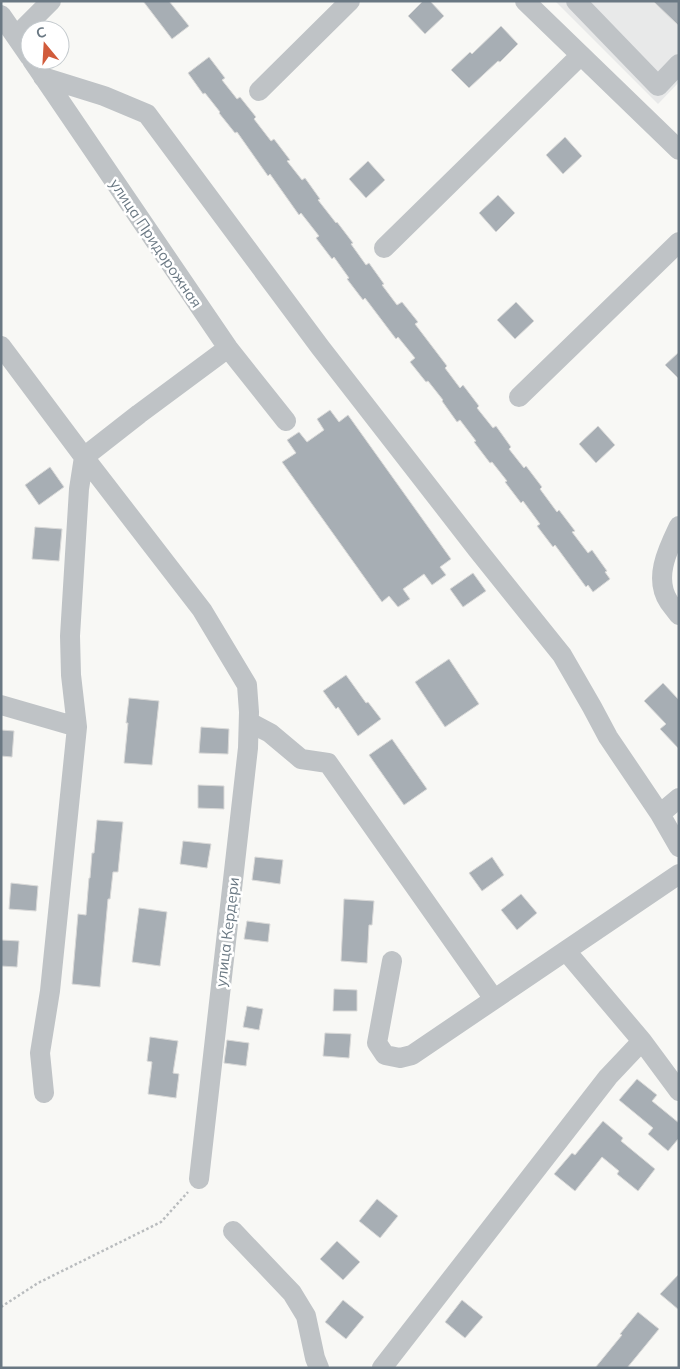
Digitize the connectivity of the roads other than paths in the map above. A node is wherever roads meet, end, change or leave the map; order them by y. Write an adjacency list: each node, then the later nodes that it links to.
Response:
1 (51, 1): 6 (street)
2 (350, 1): 12 (street)
3 (525, 1): 8 (street)
4 (576, 1): 9 (street)
5 (1, 15): 6 (street, улица Придорожная)
6 (16, 36): 7 (street, улица Придорожная)
7 (20, 42)
8 (581, 55): 13 (street); 15 (street)
9 (679, 64)
10 (39, 70): 11 (street, улица Придорожная)
11 (43, 76): 17 (street, улица Придорожная); 27 (street)
12 (259, 91)
13 (679, 150)
14 (679, 242): 18 (street)
15 (384, 248)
16 (1, 346): 20 (street)
17 (228, 348): 19 (street, улица Придорожная); 20 (street)
18 (519, 397)
19 (286, 421)
20 (84, 457): 24 (street, улица Кердери); 25 (street)
21 (679, 526): 22 (street)
22 (679, 615)
23 (1, 705): 25 (street)
24 (249, 722): 32 (street); 36 (street, улица Кердери)
25 (77, 727): 35 (street)
26 (679, 798): 27 (street)
27 (660, 814): 28 (street)
28 (679, 847)
29 (679, 874): 30 (street)
30 (566, 950): 32 (street); 33 (street)
31 (392, 961): 32 (street)
32 (494, 999)
33 (642, 1042): 34 (street); 39 (street)
34 (679, 1091)
35 (44, 1093)
36 (199, 1179)
37 (233, 1231): 38 (street)
38 (319, 1368)
39 (382, 1368)

